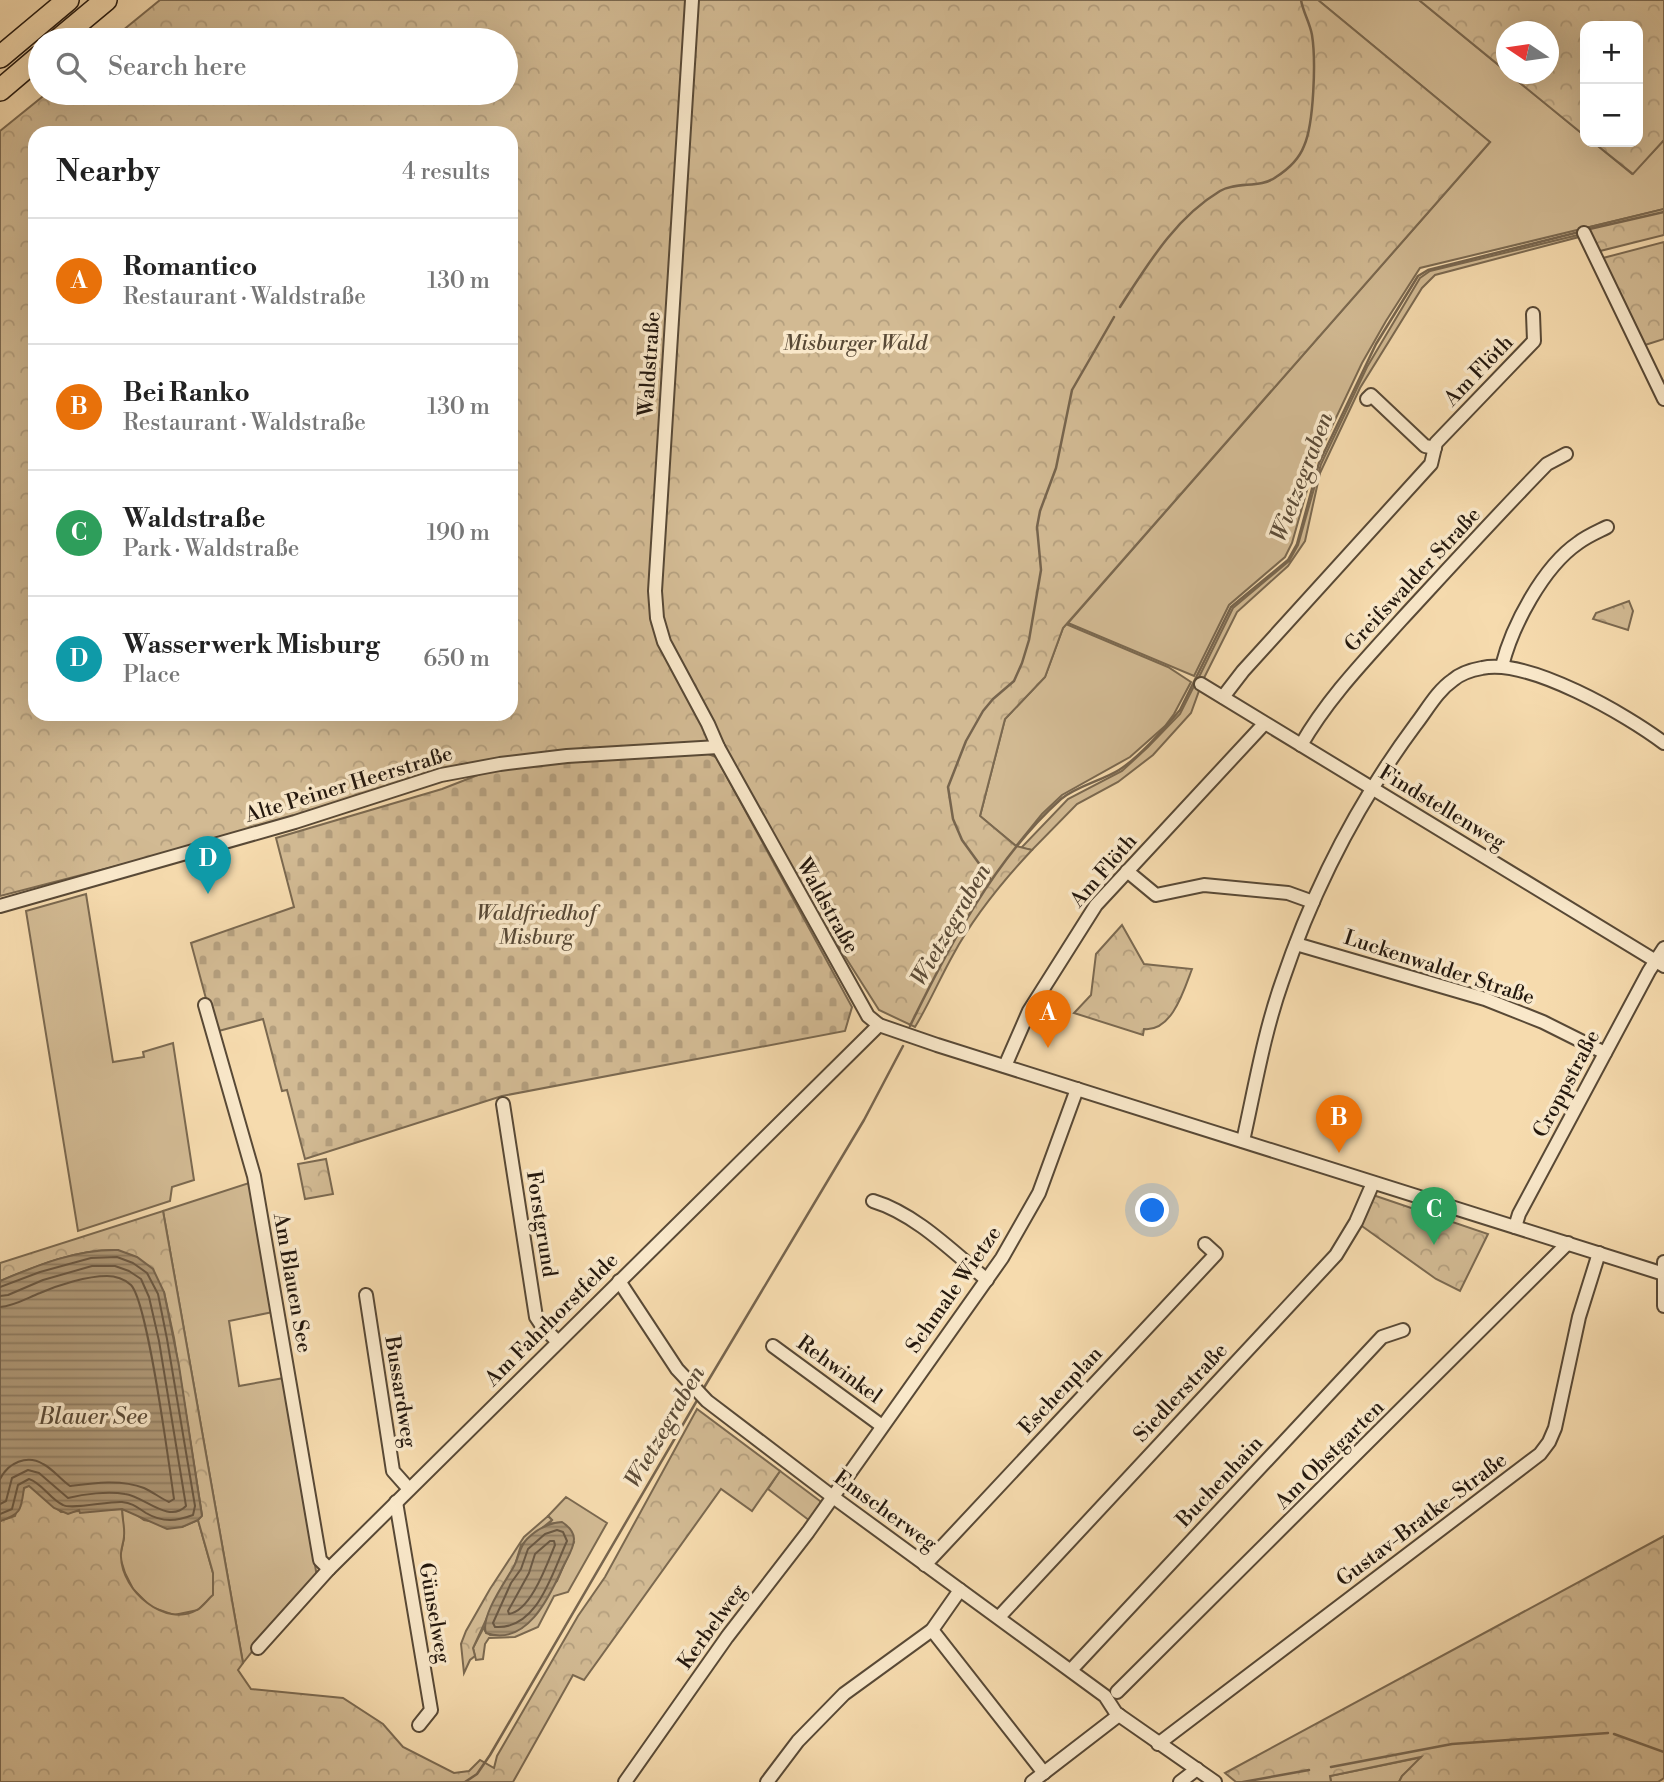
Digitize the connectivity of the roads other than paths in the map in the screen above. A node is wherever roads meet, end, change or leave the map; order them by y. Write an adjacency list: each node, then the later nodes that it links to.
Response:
1 (68, 0): 4 (highway)
2 (106, 0): 5 (highway)
3 (692, 0): 23 (street, Waldstraße)
4 (35, 28)
5 (72, 28)
6 (28, 34): 7 (highway)
7 (0, 57)
8 (28, 66): 9 (highway)
9 (0, 90)
10 (1584, 233): 13 (street)
11 (1533, 314): 14 (street, Am Flöth)
12 (1367, 399): 14 (street)
13 (1664, 399)
14 (1435, 448): 19 (street, Am Flöth)
15 (1566, 454): 22 (street, Greifswalder Straße)
16 (1607, 527): 17 (street)
17 (1502, 666): 21 (street); 24 (street)
18 (1200, 684): 19 (street, Findstellenweg)
19 (1223, 697): 20 (street, Findstellenweg)
20 (1264, 724): 22 (street, Findstellenweg); 25 (street, Am Flöth)
21 (1664, 743)
22 (1301, 745): 24 (street, Findstellenweg)
23 (718, 747): 27 (street, Alte Peiner Heerstraße); 32 (street, Waldstraße)
24 (1373, 788): 26 (street); 30 (street, Findstellenweg)
25 (1127, 871): 26 (street); 34 (street, Am Flöth)
26 (1313, 902): 28 (street)
27 (0, 906)
28 (1296, 944): 33 (street, Luckenwalder Straße); 37 (street)
29 (1664, 948): 30 (street, Croppstraße)
30 (1660, 963): 33 (street, Croppstraße)
31 (205, 1004): 58 (street, Am Blauen See)
32 (879, 1025): 34 (street); 47 (street, Am Fahrhorstfelde)
33 (1605, 1053): 40 (street, Croppstraße)
34 (1005, 1066): 35 (street)
35 (1077, 1089): 37 (street); 46 (street, Schmale Wietze)
36 (503, 1104): 51 (street, Forstgrund)
37 (1242, 1141): 38 (street)
38 (1373, 1183): 40 (street); 60 (street, Siedlerstraße)
39 (873, 1201): 46 (street)
40 (1515, 1227): 41 (street)
41 (1568, 1243): 43 (street); 64 (street, Am Obstgarten)
42 (1205, 1244): 57 (street, Eschenplan)
43 (1599, 1253): 45 (street); 67 (street, Gustav-Bratke-Straße)
44 (1664, 1262): 45 (street)
45 (1664, 1273): 49 (street)
46 (987, 1280): 53 (street, Schmale Wietze)
47 (619, 1281): 51 (street, Am Fahrhorstfelde); 55 (street, Emscherweg)
48 (366, 1295): 54 (street, Bussardweg)
49 (1664, 1306)
50 (1403, 1330): 63 (street, Buchenhain)
51 (558, 1342): 54 (street, Am Fahrhorstfelde)
52 (773, 1346): 53 (street, Rehwinkel)
53 (882, 1426): 55 (street, Schmale Wietze)
54 (409, 1489): 56 (street, Am Fahrhorstfelde)
55 (833, 1497): 57 (street, Emscherweg); 70 (street, Kerbelweg)
56 (396, 1502): 58 (street, Am Fahrhorstfelde); 66 (street, Günselweg)
57 (925, 1564): 59 (street, Emscherweg)
58 (329, 1569): 62 (street, Am Fahrhorstfelde)
59 (960, 1590): 60 (street, Emscherweg); 61 (street)
60 (999, 1617): 63 (street, Emscherweg)
61 (932, 1630): 69 (street); 71 (street)
62 (258, 1648)
63 (1071, 1670): 65 (street, Emscherweg)
64 (1117, 1692)
65 (1119, 1715): 67 (street, Emscherweg); 69 (street)
66 (419, 1725)
67 (1158, 1744): 68 (street, Emscherweg)
68 (1197, 1769): 73 (street); 74 (street, Emscherweg)
69 (1044, 1773): 72 (street)
70 (625, 1782)
71 (767, 1782)
72 (1032, 1782)
73 (1180, 1782)
74 (1215, 1782)

